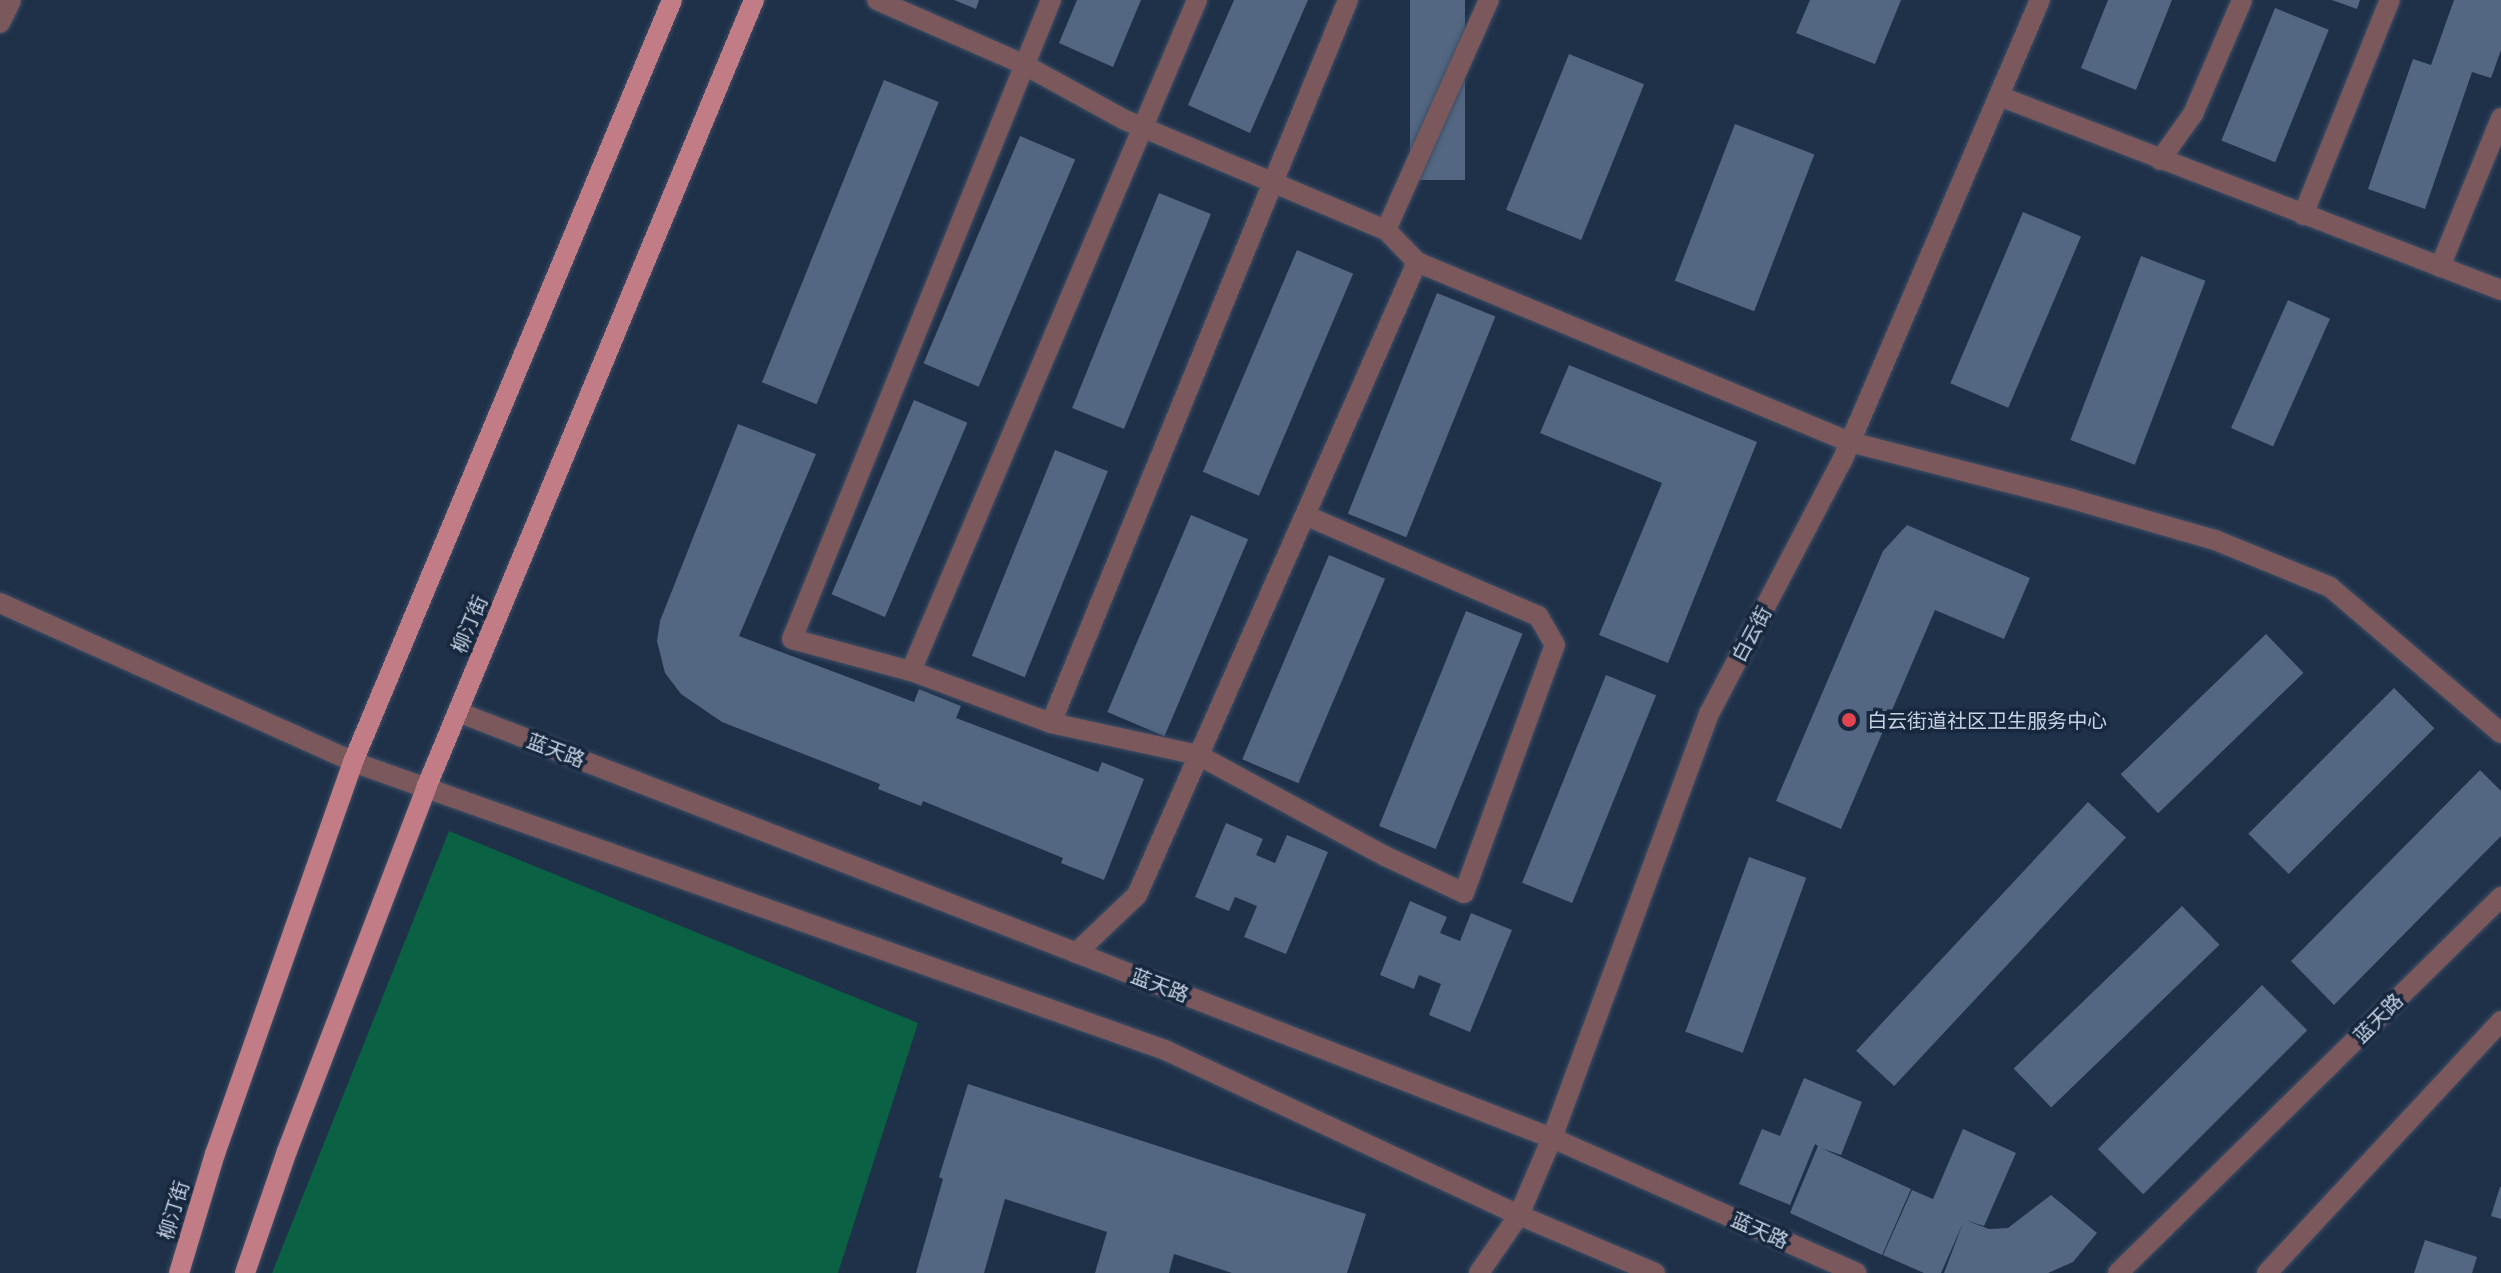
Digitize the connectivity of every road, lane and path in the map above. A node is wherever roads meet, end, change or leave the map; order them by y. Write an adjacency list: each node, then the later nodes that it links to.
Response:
1 (11, 0): 12 (street)
2 (672, 0): 32 (main road, 柳汀街)
3 (754, 0): 28 (main road, 柳汀街)
4 (877, 0): 13 (street)
5 (1051, 0): 13 (street)
6 (1197, 0): 16 (street)
7 (1348, 0): 18 (street)
8 (1489, 0): 20 (street)
9 (2040, 0): 14 (street, 白云街)
10 (2242, 0): 17 (street)
11 (2390, 0): 19 (street)
12 (0, 23)
13 (1023, 64): 16 (street); 27 (street)
14 (1999, 96): 17 (street); 24 (street, 白云街)
15 (2501, 118): 22 (street)
16 (1144, 128): 18 (street); 27 (street)
17 (2160, 160): 19 (street)
18 (1276, 182): 20 (street); 29 (street)
19 (2303, 215): 22 (street)
20 (1386, 230): 21 (street)
21 (1417, 262): 24 (street); 25 (street)
22 (2440, 267): 23 (street)
23 (2501, 290)
24 (1850, 442): 30 (street); 37 (street, 白云街)
25 (1307, 516): 31 (street); 31 (street)
26 (0, 603): 32 (street)
27 (911, 671): 29 (street)
28 (458, 712): 33 (main road, 柳汀街); 35 (street, 蓝天路)
29 (1051, 723): 31 (street)
30 (2501, 733)
31 (1198, 755): 35 (street)
32 (353, 762): 33 (street); 39 (main road, 柳汀街)
33 (426, 788): 38 (street); 40 (main road, 柳汀街)
34 (2501, 897): 44 (street, 蓝天路)
35 (1076, 953): 37 (street, 蓝天路)
36 (2501, 1021): 45 (street)
37 (1552, 1138): 38 (street, 白云街); 43 (street, 蓝天路)
38 (1519, 1215): 41 (street, 白云街); 42 (street)
39 (179, 1273)
40 (245, 1273)
41 (1479, 1273)
42 (1655, 1273)
43 (1856, 1273)
44 (2118, 1273)
45 (2267, 1273)

